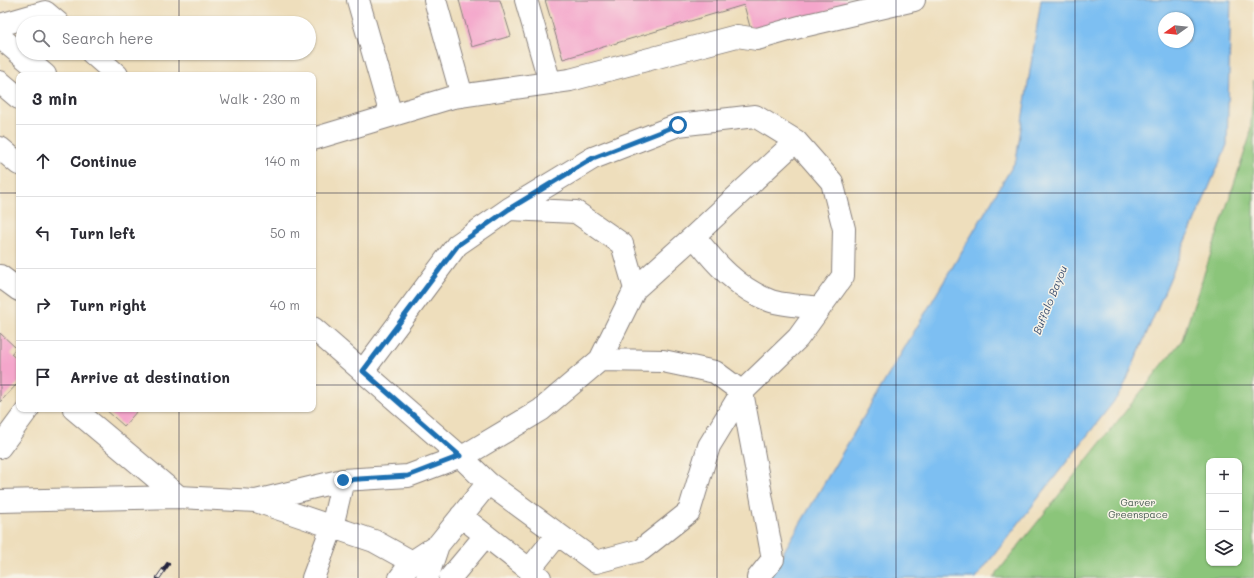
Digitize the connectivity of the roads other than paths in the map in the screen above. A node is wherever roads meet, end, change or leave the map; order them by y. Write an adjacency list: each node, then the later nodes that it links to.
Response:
1 (358, 0): 19 (lane)
2 (435, 0): 18 (lane)
3 (526, 0): 16 (lane)
4 (914, 0): 16 (lane)
5 (31, 16): 6 (lane)
6 (50, 16)
7 (16, 20): 8 (lane)
8 (0, 25)
9 (0, 37): 10 (lane)
10 (16, 51)
11 (27, 60): 13 (lane)
12 (100, 60): 14 (lane)
13 (41, 72)
14 (114, 72)
15 (0, 82): 17 (lane)
16 (550, 83): 18 (lane)
17 (16, 95)
18 (462, 96): 19 (lane)
19 (391, 115): 20 (lane)
20 (316, 138)
21 (796, 141): 24 (lane); 25 (lane); 29 (lane)
22 (0, 148): 23 (lane)
23 (16, 161)
24 (509, 209): 28 (lane); 32 (lane)
25 (694, 236): 28 (lane); 29 (lane)
26 (0, 276): 27 (lane)
27 (16, 288)
28 (635, 289): 31 (lane)
29 (819, 308): 33 (lane)
30 (316, 331): 32 (lane)
31 (600, 360): 33 (lane); 37 (lane)
32 (363, 371): 37 (lane)
33 (742, 392): 45 (lane); 53 (lane)
34 (26, 412): 36 (lane)
35 (78, 412): 40 (lane)
36 (0, 447)
37 (460, 456): 38 (lane); 39 (lane)
38 (343, 480): 42 (lane); 44 (lane)
39 (488, 483): 43 (lane); 45 (lane)
40 (179, 497): 41 (lane); 42 (lane)
41 (0, 501)
42 (256, 501): 44 (lane)
43 (461, 516): 46 (lane); 47 (lane)
44 (332, 527): 48 (lane); 50 (lane)
45 (558, 534): 49 (lane)
46 (485, 536): 49 (lane); 52 (lane)
47 (438, 545): 48 (lane); 51 (lane)
48 (406, 570)
49 (534, 574)
50 (314, 578)
51 (427, 578)
52 (450, 578)
53 (758, 578)

